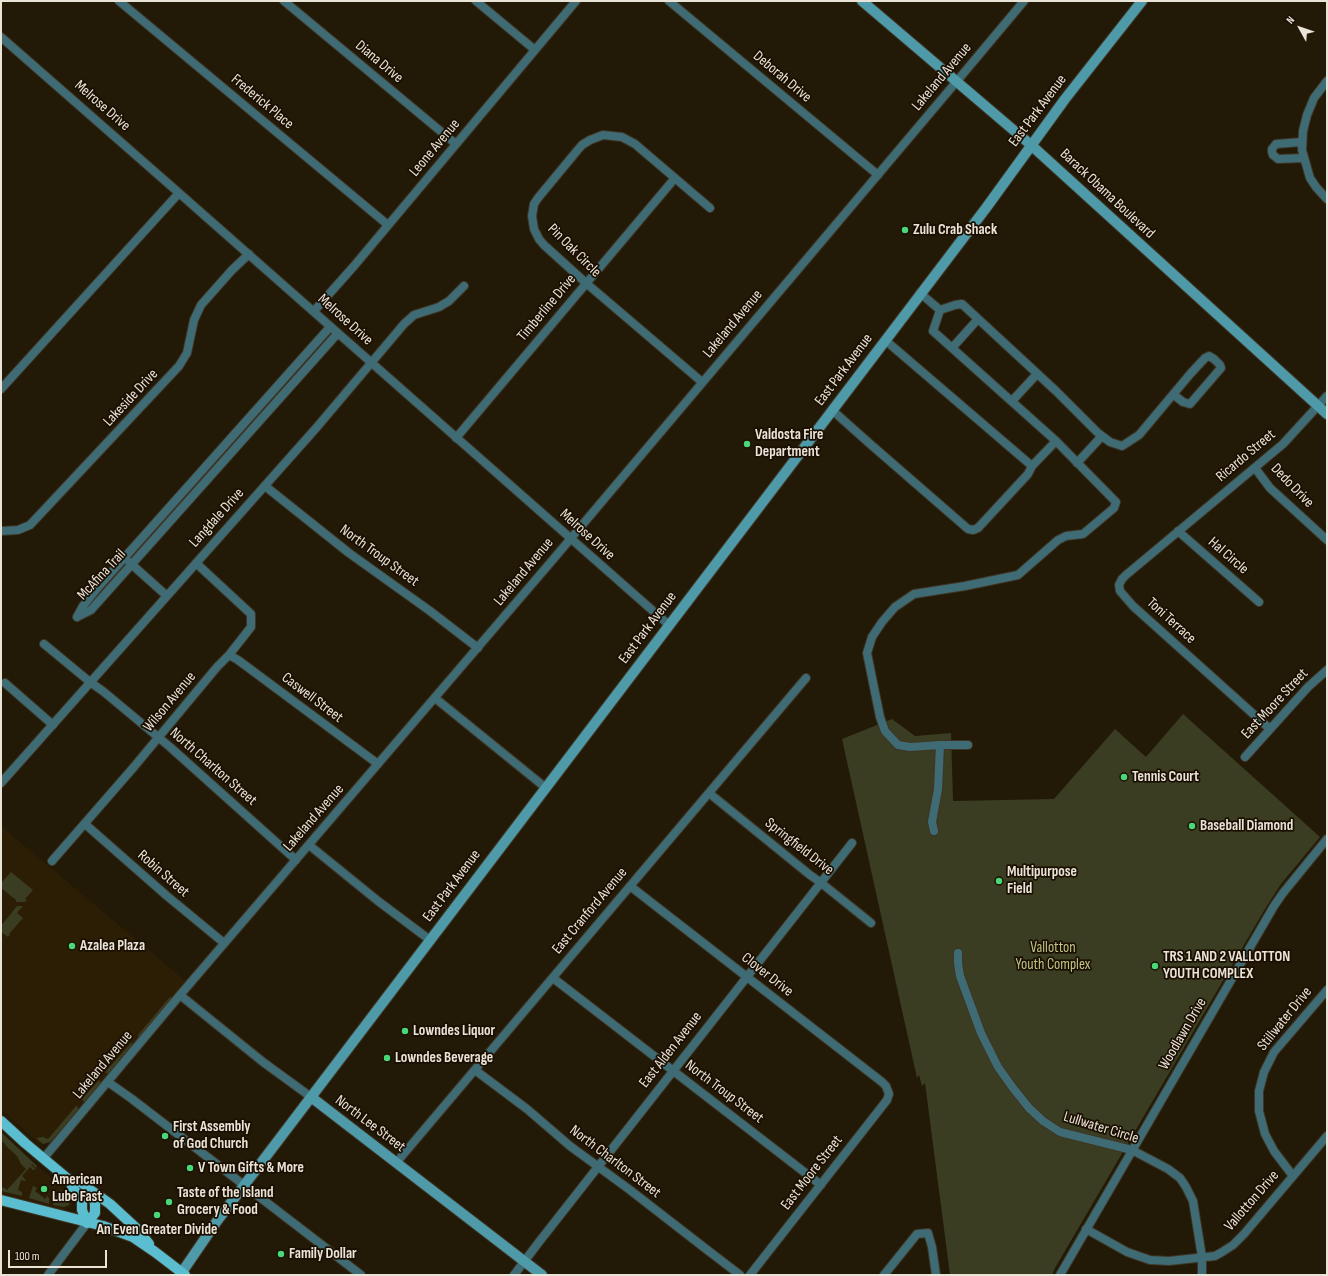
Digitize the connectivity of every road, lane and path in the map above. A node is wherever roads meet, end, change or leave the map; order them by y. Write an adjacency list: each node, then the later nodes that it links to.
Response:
1 (119, 1): 22 (street, Frederick Place)
2 (284, 1): 14 (street, Diana Drive)
3 (476, 1): 10 (street)
4 (576, 1): 10 (street, Leone Avenue)
5 (669, 1): 17 (street, Deborah Drive)
6 (862, 1): 11 (main road, Barack Obama Boulevard)
7 (1024, 1): 11 (street, Lakeland Avenue)
8 (1142, 1): 15 (main road, East Park Avenue)
9 (1, 37): 19 (street, Melrose Drive)
10 (535, 50): 14 (street, Leone Avenue)
11 (957, 81): 15 (main road, Barack Obama Boulevard); 17 (street, Lakeland Avenue)
12 (1327, 81): 13 (street)
13 (1302, 142): 16 (street); 16 (street)
14 (456, 144): 22 (street, Leone Avenue)
15 (1031, 145): 26 (main road, East Park Avenue); 45 (main road, Barack Obama Boulevard)
16 (1304, 158): 20 (street)
17 (878, 175): 38 (street, Lakeland Avenue)
18 (675, 178): 21 (street, Pin Oak Circle); 24 (street, Timberline Drive); 24 (street, Pin Oak Circle)
19 (179, 193): 23 (street, Melrose Drive); 39 (street)
20 (1327, 200)
21 (710, 208)
22 (388, 225): 28 (street, Leone Avenue)
23 (249, 254): 28 (street, Melrose Drive); 61 (street, Lakeside Drive)
24 (586, 283): 38 (street, Pin Oak Circle); 51 (street, Timberline Drive)
25 (464, 286): 35 (street, Langdale Drive)
26 (920, 293): 27 (street); 32 (main road, East Park Avenue)
27 (940, 310): 29 (street); 33 (street)
28 (314, 311): 30 (street, Melrose Drive)
29 (978, 319): 33 (street); 37 (street)
30 (330, 327): 31 (street, Melrose Drive); 34 (street, McAfina Trail)
31 (338, 333): 35 (street, Melrose Drive); 36 (street, McAfina Trail)
32 (885, 340): 46 (main road, East Park Avenue); 56 (street)
33 (952, 348): 44 (street)
34 (298, 362): 36 (street); 40 (street, McAfina Trail)
35 (371, 362): 51 (street, Melrose Drive); 60 (street, Langdale Drive)
36 (306, 369): 43 (street, McAfina Trail)
37 (1037, 374): 44 (street); 50 (street)
38 (702, 382): 64 (street, Lakeland Avenue)
39 (1, 389)
40 (273, 391): 43 (street); 48 (street, McAfina Trail)
41 (1174, 395): 41 (street); 50 (street)
42 (1327, 396): 45 (street, Ricardo Street)
43 (280, 398): 49 (street, McAfina Trail)
44 (1012, 401): 52 (street)
45 (1318, 406): 47 (main road, Barack Obama Boulevard); 57 (street, Ricardo Street)
46 (832, 410): 56 (street); 74 (main road, East Park Avenue)
47 (1327, 414)
48 (247, 420): 49 (street); 53 (street, McAfina Trail)
49 (254, 426): 54 (street, McAfina Trail)
50 (1102, 436): 55 (street)
51 (456, 438): 64 (street, Melrose Drive)
52 (1056, 441): 55 (street); 56 (street)
53 (221, 449): 54 (street); 58 (street, McAfina Trail)
54 (228, 456): 59 (street, McAfina Trail)
55 (1077, 463): 87 (street)
56 (1032, 466)
57 (1254, 468): 62 (street, Ricardo Street); 65 (street, Dedo Drive)
58 (195, 478): 59 (street); 63 (street, McAfina Trail)
59 (202, 484): 66 (street, McAfina Trail)
60 (265, 486): 68 (street, Langdale Drive); 76 (street, North Troup Street)
61 (1, 530)
62 (1178, 531): 73 (street, Hal Circle); 84 (street, Toni Terrace)
63 (145, 535): 66 (street); 67 (street, McAfina Trail)
64 (570, 538): 74 (street, Melrose Drive); 76 (street, Lakeland Avenue)
65 (1327, 540)
66 (152, 542): 69 (street, McAfina Trail)
67 (125, 558): 69 (street); 70 (street, McAfina Trail)
68 (196, 563): 72 (street, Langdale Drive); 77 (street, Wilson Avenue)
69 (132, 564): 71 (street, McAfina Trail); 72 (street)
70 (100, 585): 71 (street); 71 (street, McAfina Trail)
71 (107, 591)
72 (167, 596): 80 (street, Langdale Drive)
73 (1259, 602)
74 (669, 625): 91 (main road, East Park Avenue)
75 (44, 644): 80 (street, North Charlton Street)
76 (478, 648): 82 (street, Lakeland Avenue)
77 (230, 655): 85 (street, Wilson Avenue); 89 (street, Caswell Street)
78 (1327, 670): 84 (street, East Moore Street)
79 (806, 678): 92 (street, East Cranford Avenue)
80 (90, 682): 83 (street, Langdale Drive); 85 (street, North Charlton Street)
81 (6, 683): 83 (street)
82 (435, 698): 89 (street, Lakeland Avenue); 91 (street)
83 (53, 725): 90 (street, Langdale Drive)
84 (1270, 729): 88 (street, East Moore Street)
85 (158, 738): 93 (street, Wilson Avenue); 98 (street, North Charlton Street)
86 (968, 744): 87 (street)
87 (940, 745): 94 (street)
88 (1244, 757)
89 (378, 764): 97 (street, Lakeland Avenue)
90 (1, 783)
91 (546, 788): 103 (main road, East Park Avenue)
92 (709, 793): 100 (street, Springfield Drive); 101 (street, East Cranford Avenue)
93 (85, 824): 99 (street, Wilson Avenue); 104 (street, Robin Street)
94 (934, 831)
95 (1327, 839): 117 (street, Woodlawn Drive)
96 (852, 842): 100 (street, East Alden Avenue)
97 (309, 845): 98 (street, Lakeland Avenue); 103 (street)
98 (296, 860): 104 (street, Lakeland Avenue)
99 (52, 861)
100 (820, 882): 102 (street, Springfield Drive); 106 (street, East Alden Avenue)
101 (630, 886): 106 (street, Clover Drive); 107 (street, East Cranford Avenue)
102 (871, 922)
103 (430, 940): 114 (main road, East Park Avenue)
104 (224, 943): 109 (street, Lakeland Avenue)
105 (958, 953): 117 (street, Lullwater Circle)
106 (746, 977): 111 (street, East Alden Avenue); 113 (street, Clover Drive)
107 (553, 978): 110 (street, East Cranford Avenue); 111 (street, North Troup Street)
108 (1327, 990): 121 (street, Stillwater Drive)
109 (180, 995): 112 (street, Lakeland Avenue); 114 (street, North Lee Street)
110 (474, 1070): 119 (street, East Cranford Avenue); 120 (street, North Charlton Street)
111 (672, 1070): 120 (street, East Alden Avenue); 124 (street, North Troup Street)
112 (108, 1082): 118 (street, Lakeland Avenue); 123 (street)
113 (886, 1086): 124 (street, East Moore Street)
114 (311, 1098): 119 (main road, North Lee Street); 123 (main road, East Park Avenue)
115 (1, 1121): 118 (main road)
116 (1327, 1136): 121 (street, Vallotton Drive)
117 (1132, 1150): 128 (street, Woodlawn Drive); 130 (street, Lullwater Circle)
118 (43, 1158): 122 (main road)
119 (396, 1163): 131 (main road, North Lee Street)
120 (598, 1167): 131 (street, East Alden Avenue); 137 (street, North Charlton Street)
121 (1293, 1176): 130 (street, Vallotton Drive)
122 (70, 1180): 125 (main road); 127 (main road)
123 (244, 1185): 132 (main road, East Park Avenue); 134 (street)
124 (821, 1185): 138 (street, East Moore Street)
125 (89, 1189): 127 (main road); 129 (main road)
126 (1, 1200): 127 (main road)
127 (87, 1223): 129 (main road); 133 (street)
128 (1086, 1229): 130 (street); 141 (street)
129 (156, 1252): 132 (main road)
130 (1202, 1257): 142 (street)
131 (525, 1262): 135 (street, East Alden Avenue); 136 (main road, North Lee Street)
132 (182, 1274)
133 (48, 1275)
134 (361, 1275)
135 (514, 1275)
136 (542, 1275)
137 (740, 1275)
138 (750, 1275)
139 (884, 1275): 140 (street)
140 (936, 1275)
141 (1060, 1275)
142 (1202, 1275)

